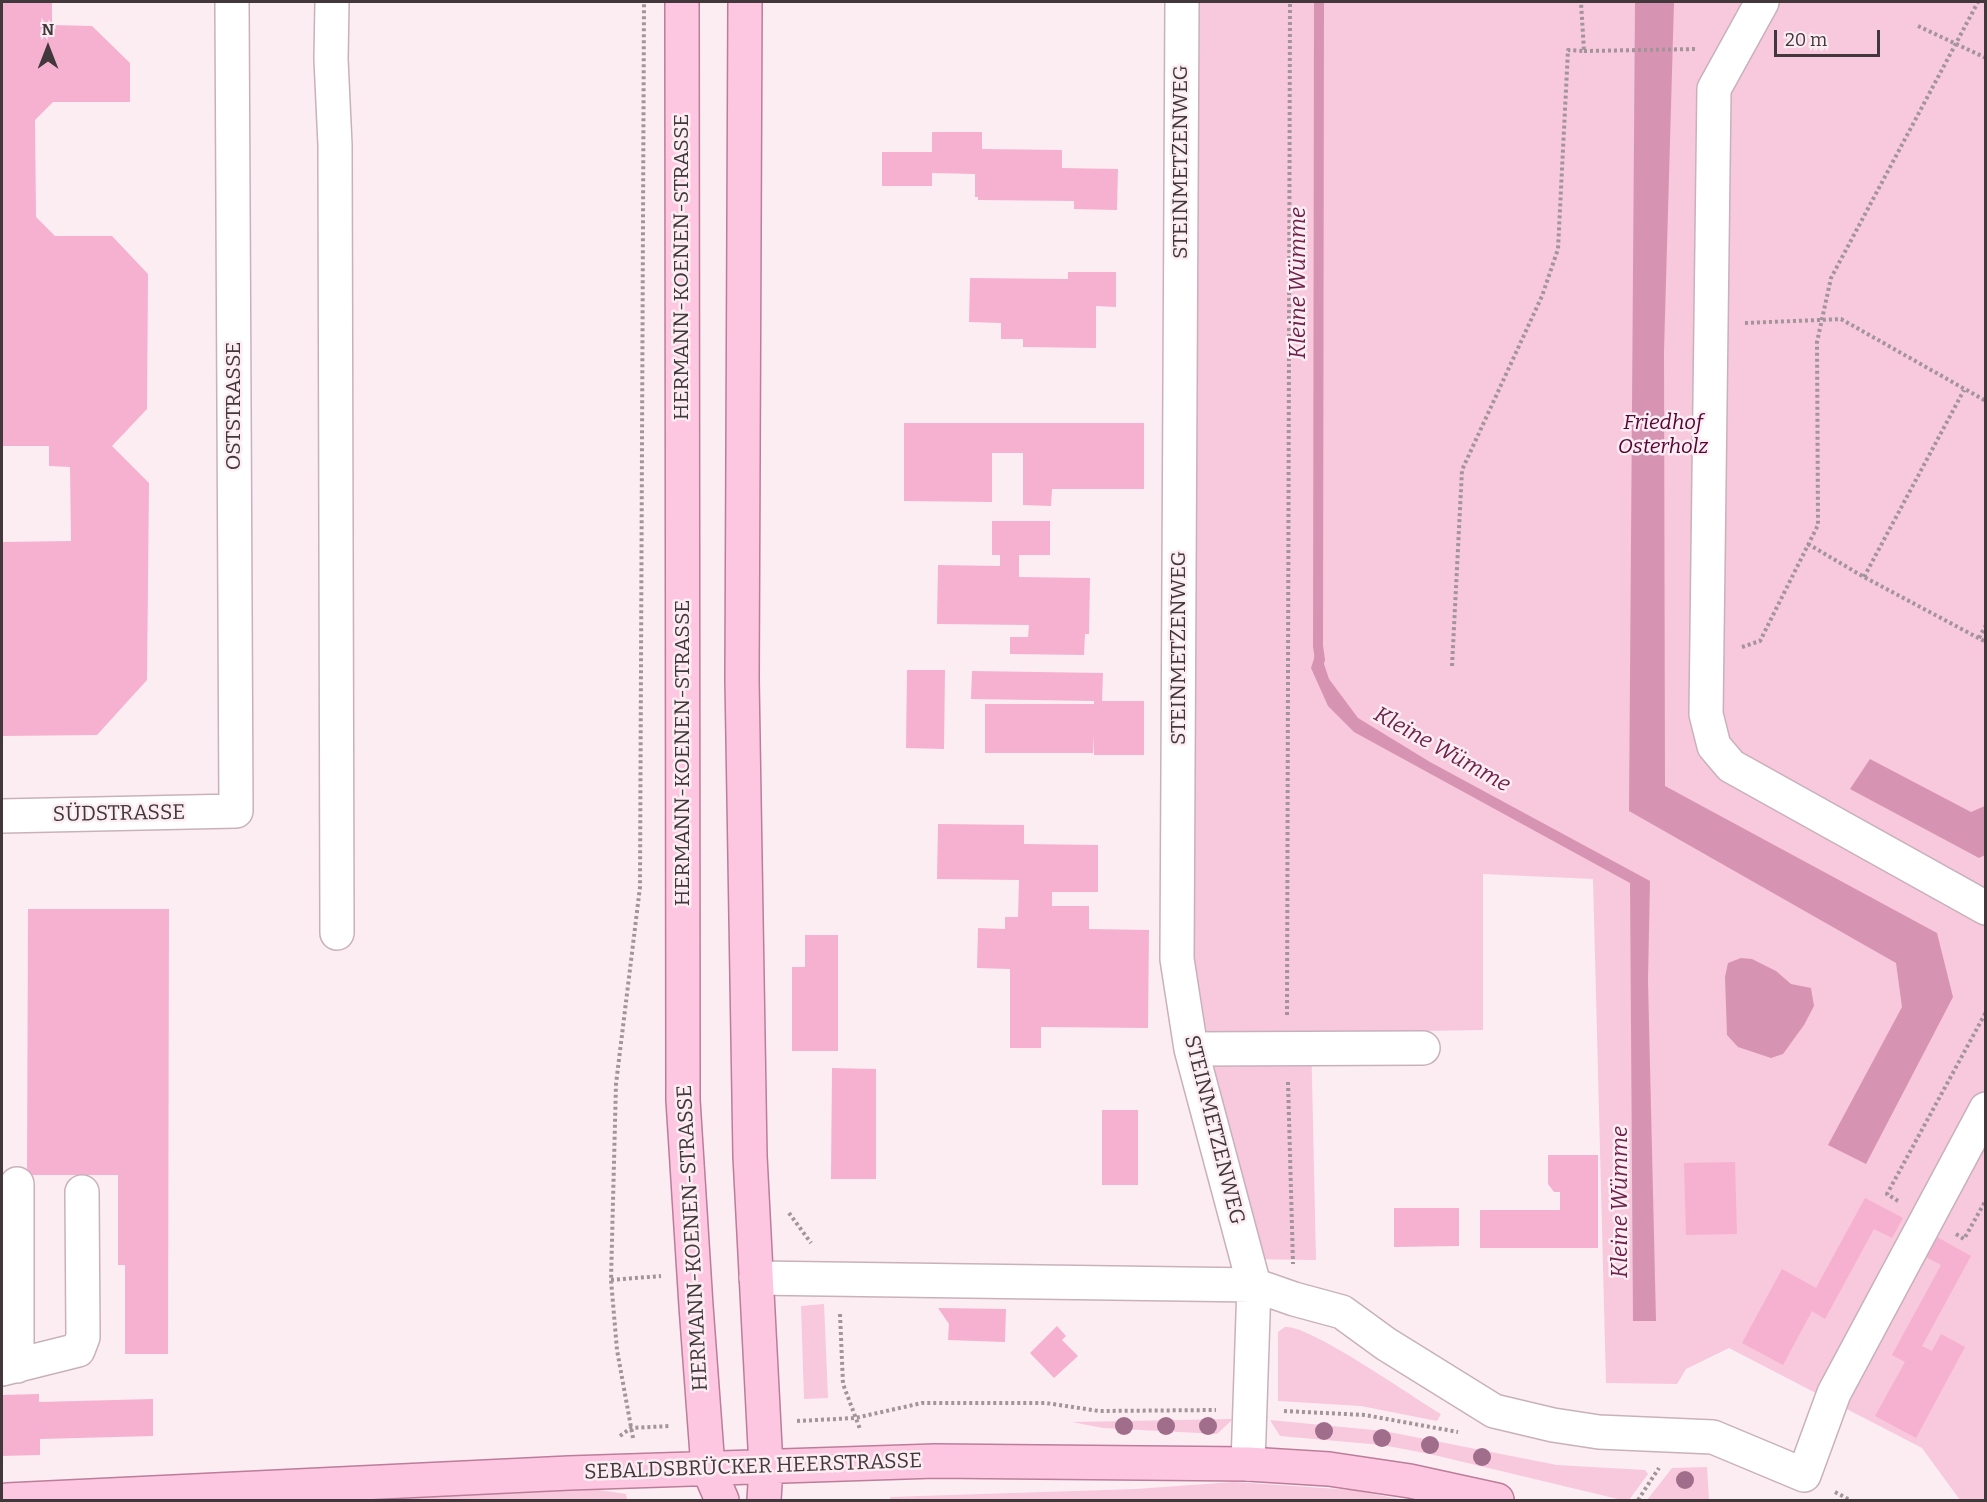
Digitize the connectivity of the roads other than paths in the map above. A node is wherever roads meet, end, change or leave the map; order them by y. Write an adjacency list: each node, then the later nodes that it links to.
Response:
1 (232, 2): 7 (street, OSTSTRASSE)
2 (332, 2): 10 (street)
3 (682, 2): 21 (main road, HERMANN-KOENEN-STRASSE)
4 (745, 2): 16 (main road)
5 (1182, 2): 12 (street, STEINMETZENWEG)
6 (1762, 2): 9 (street)
7 (236, 811): 8 (street, SÜDSTRASSE)
8 (2, 816)
9 (1986, 908)
10 (337, 933)
11 (1423, 1048): 12 (street)
12 (1191, 1049): 17 (street, STEINMETZENWEG)
13 (1986, 1109): 17 (street)
14 (17, 1184): 18 (street)
15 (82, 1192): 18 (street)
16 (756, 1278): 17 (street); 20 (main road)
17 (1254, 1286): 19 (street, STEINMETZENWEG)
18 (9, 1367)
19 (1248, 1464): 20 (main road, SEBALDSBRÜCKER HEERSTRASSE); 25 (main road, SEBALDSBRÜCKER HEERSTRASSE)
20 (766, 1467): 21 (main road, SEBALDSBRÜCKER HEERSTRASSE); 24 (main road)
21 (708, 1468): 22 (main road, SEBALDSBRÜCKER HEERSTRASSE); 23 (main road, HERMANN-KOENEN-STRASSE)
22 (7, 1500)
23 (722, 1500)
24 (764, 1500)
25 (1496, 1500)

